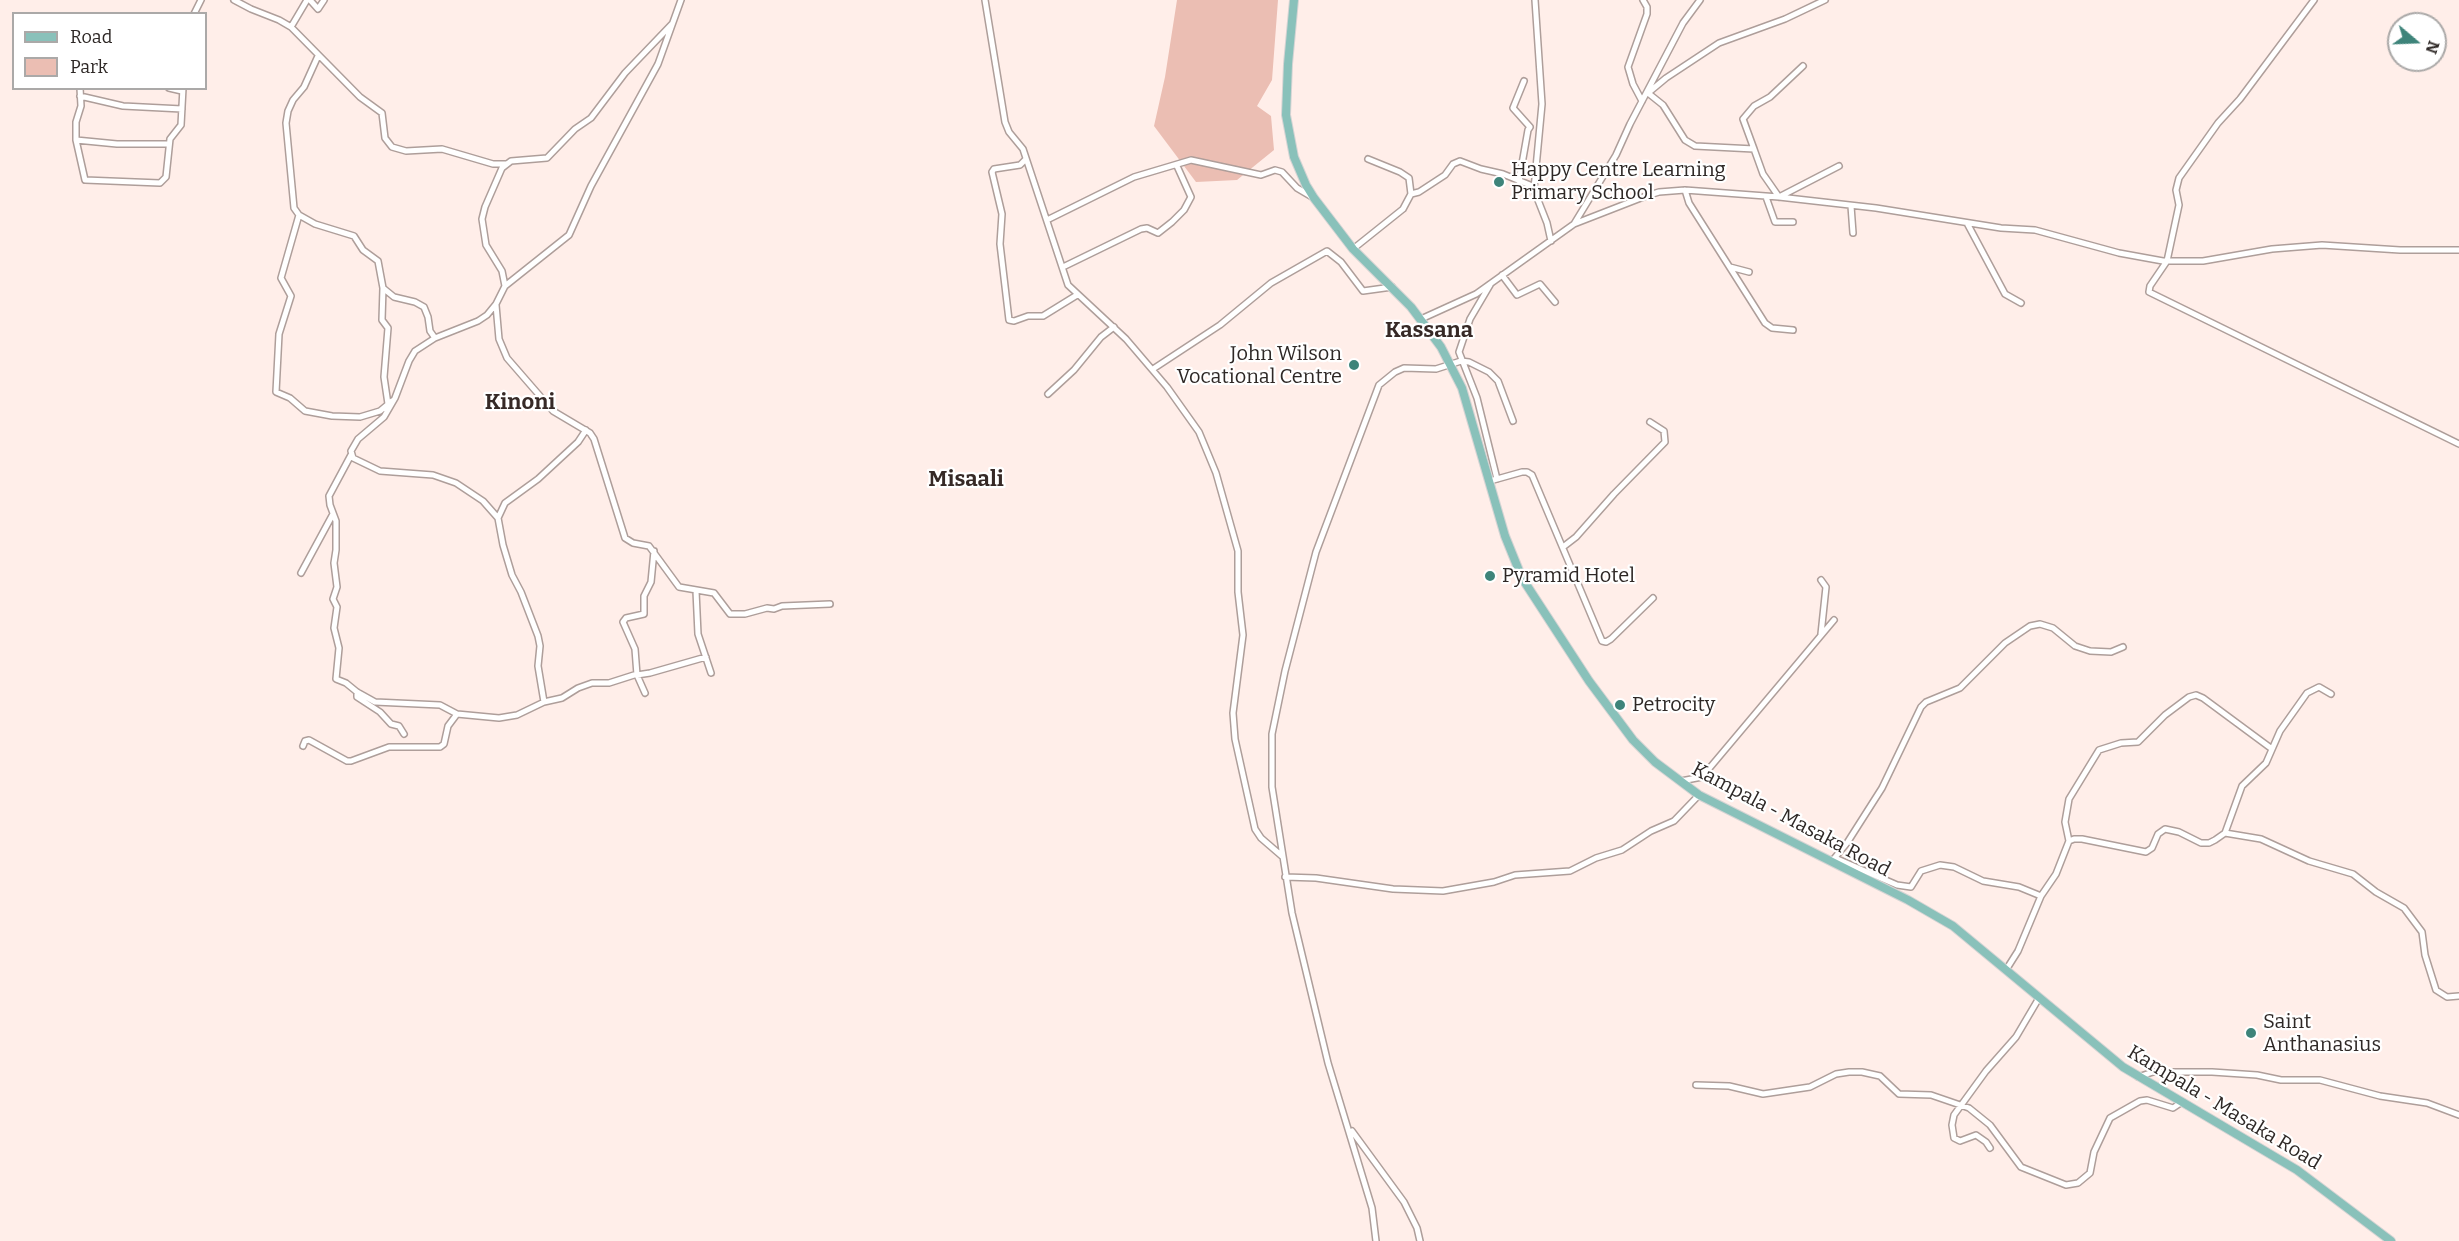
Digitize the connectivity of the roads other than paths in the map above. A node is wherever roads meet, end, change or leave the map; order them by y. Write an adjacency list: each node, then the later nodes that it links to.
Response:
1 (234, 0): 15 (street)
2 (309, 0): 3 (street); 15 (street)
3 (324, 0)
4 (681, 0): 14 (street)
5 (985, 0): 28 (street)
6 (1294, 0): 39 (main road, Kampala - Masaka Road)
7 (1535, 0): 34 (street)
8 (1644, 0): 23 (street)
9 (1700, 0): 21 (street)
10 (1825, 0): 21 (street)
11 (2305, 0): 13 (street)
12 (2314, 0): 13 (street)
13 (2307, 9): 50 (street)
14 (673, 23): 30 (street); 56 (street)
15 (291, 27): 16 (street)
16 (318, 56): 30 (street); 41 (street)
17 (1803, 66): 27 (street)
18 (1524, 81): 33 (street)
19 (80, 90): 22 (street)
20 (182, 90): 24 (street)
21 (1647, 93): 23 (street); 27 (street)
22 (80, 96): 24 (street); 25 (street)
23 (1642, 101): 45 (street)
24 (182, 109): 26 (street)
25 (76, 140): 26 (street); 26 (street)
26 (168, 144)
27 (1754, 149): 38 (street)
28 (1026, 159): 42 (street); 59 (street)
29 (1368, 159): 36 (street)
30 (506, 164): 56 (street)
31 (1177, 166): 39 (street); 42 (street); 51 (street)
32 (1839, 166): 38 (street)
33 (1519, 182): 34 (street); 36 (street)
34 (1534, 190): 47 (street)
35 (1685, 190): 37 (street); 45 (street); 52 (street)
36 (1411, 194): 48 (street)
37 (1766, 196): 38 (street); 43 (street)
38 (1779, 197): 40 (street)
39 (1314, 198): 48 (main road, Kampala - Masaka Road)
40 (1851, 206): 44 (street); 46 (street)
41 (299, 215): 58 (street); 72 (street)
42 (1047, 220): 51 (street)
43 (1793, 222)
44 (1967, 223): 50 (street); 61 (street)
45 (1574, 224): 47 (street)
46 (1853, 233)
47 (1551, 241): 54 (street)
48 (1353, 249): 57 (main road, Kampala - Masaka Road)
49 (2459, 250): 50 (street)
50 (2168, 261): 76 (street)
51 (1063, 267): 59 (street)
52 (1730, 267): 53 (street); 65 (street)
53 (1749, 272)
54 (1502, 275): 55 (street); 60 (street)
55 (1491, 284): 63 (street); 67 (street)
56 (505, 286): 62 (street)
57 (1392, 287): 63 (main road, Kampala - Masaka Road); 69 (street)
58 (383, 288): 66 (street); 72 (street)
59 (1077, 295): 64 (street)
60 (1555, 302)
61 (2021, 303)
62 (496, 304): 66 (street); 75 (street)
63 (1421, 319): 68 (main road, Kampala - Masaka Road)
64 (1114, 327): 69 (street); 70 (street)
65 (1793, 330)
66 (435, 338): 71 (street)
67 (1461, 361): 68 (street); 73 (street); 78 (street)
68 (1450, 364): 78 (main road, Kampala - Masaka Road); 108 (street)
69 (1153, 369): 108 (street)
70 (1048, 394)
71 (395, 398): 72 (street); 77 (street)
72 (388, 404)
73 (1514, 421)
74 (1650, 422): 81 (street)
75 (586, 430): 80 (street); 82 (street)
76 (2459, 444)
77 (351, 455): 79 (street); 80 (street)
78 (1493, 480): 81 (street); 104 (main road, Kampala - Masaka Road)
79 (333, 514): 83 (street); 94 (street)
80 (498, 518): 98 (street)
81 (1563, 547): 86 (street)
82 (654, 551): 85 (street); 93 (street)
83 (301, 573)
84 (1821, 580): 89 (street)
85 (696, 591): 87 (street); 91 (street)
86 (1653, 598)
87 (830, 604)
88 (1834, 620): 89 (street)
89 (1820, 635): 104 (street)
90 (2123, 647): 109 (street)
91 (706, 657): 92 (street); 93 (street)
92 (711, 673)
93 (637, 675): 95 (street); 98 (street)
94 (357, 692): 97 (street); 99 (street)
95 (645, 693)
96 (2331, 694): 103 (street)
97 (398, 702): 99 (street); 100 (street)
98 (544, 702): 100 (street)
99 (380, 712): 101 (street)
100 (457, 714): 102 (street)
101 (404, 734)
102 (303, 746)
103 (2272, 749): 106 (street); 107 (street)
104 (1680, 782): 105 (main road, Kampala - Masaka Road)
105 (1699, 795): 109 (main road, Kampala - Masaka Road); 110 (street)
106 (2225, 833): 107 (street); 113 (street)
107 (2069, 842): 111 (street)
108 (1283, 857): 110 (street)
109 (1834, 860): 111 (street); 112 (main road, Kampala - Masaka Road)
110 (1285, 877): 120 (street)
111 (2041, 896): 112 (street)
112 (2006, 970): 114 (main road, Kampala - Masaka Road)
113 (2459, 996)
114 (2039, 998): 115 (main road, Kampala - Masaka Road); 118 (street)
115 (2137, 1077): 117 (main road, Kampala - Masaka Road); 119 (street)
116 (1696, 1085): 118 (street)
117 (2182, 1102): 118 (street); 124 (main road, Kampala - Masaka Road)
118 (1963, 1106): 121 (street)
119 (2459, 1115)
120 (1349, 1128): 122 (street); 123 (street)
121 (1990, 1148)
122 (1376, 1241)
123 (1420, 1241)
124 (2391, 1241)

